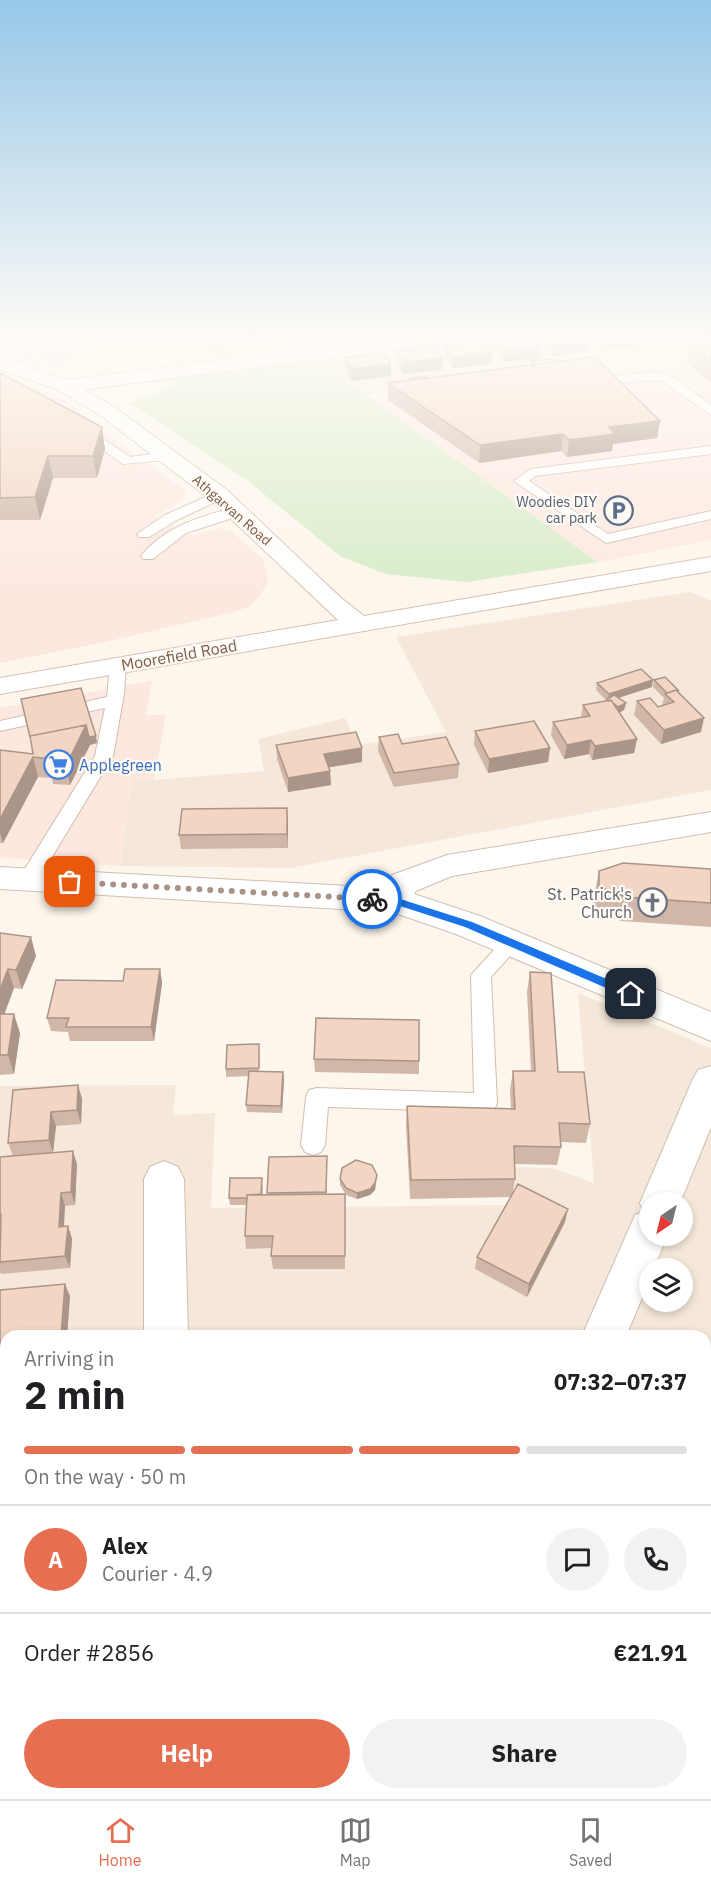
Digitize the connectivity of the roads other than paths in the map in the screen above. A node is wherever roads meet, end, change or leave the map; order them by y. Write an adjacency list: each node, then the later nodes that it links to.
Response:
1 (73, 424): 4 (lane)
2 (124, 424): 4 (street, Athgarvan Road)
3 (709, 452): 7 (lane)
4 (166, 456): 5 (street, Athgarvan Road)
5 (219, 495): 6 (street, Athgarvan Road); 8 (lane)
6 (237, 512): 9 (lane); 11 (street, Athgarvan Road)
7 (711, 515)
8 (144, 534)
9 (148, 556)
10 (711, 564): 11 (street, Moorefield Road)
11 (358, 624): 12 (street, Moorefield Road)
12 (118, 666): 13 (street, Moorefield Road); 14 (lane)
13 (0, 686)
14 (114, 701): 15 (lane); 17 (lane)
15 (0, 726)
16 (711, 822): 18 (street)
17 (14, 879): 18 (street)
18 (394, 900): 19 (street)
19 (511, 944): 20 (street); 22 (lane)
20 (711, 1027)
21 (711, 1081): 24 (street)
22 (313, 1145)
23 (164, 1179): 26 (street)
24 (665, 1192)
25 (642, 1246): 27 (street)
26 (166, 1330)
27 (607, 1330)

